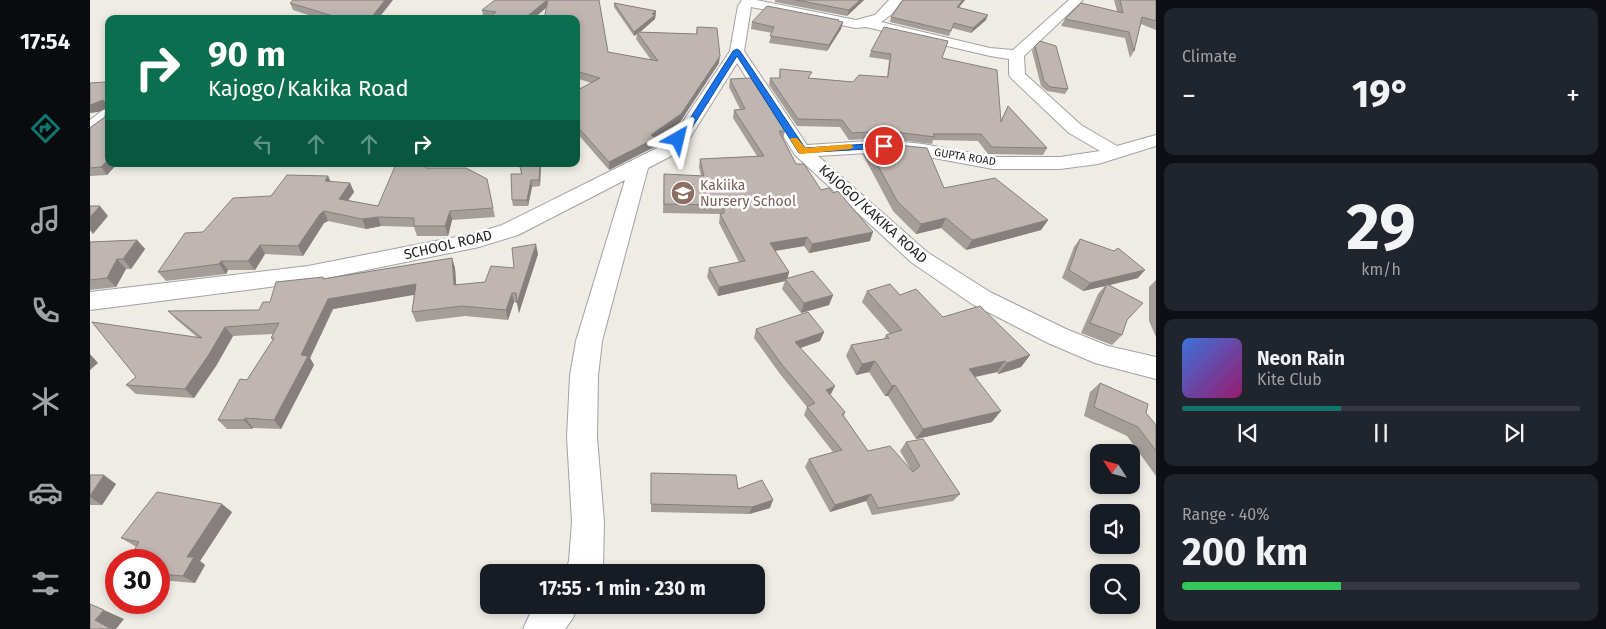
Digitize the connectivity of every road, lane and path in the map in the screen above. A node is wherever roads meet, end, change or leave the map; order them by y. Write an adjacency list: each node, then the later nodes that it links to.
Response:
1 (896, 0): 4 (street)
2 (1077, 0): 6 (street)
3 (748, 1): 4 (street); 5 (street)
4 (866, 23): 6 (street)
5 (737, 51): 10 (street, KAJOGO/KAKIKA ROAD); 12 (street, SCHOOL ROAD)
6 (1016, 55): 11 (street)
7 (105, 117): 8 (street)
8 (90, 128)
9 (1156, 140): 11 (street, GUPTA ROAD)
10 (802, 151): 11 (street, GUPTA ROAD); 14 (street, KAJOGO/KAKIKA ROAD)
11 (1114, 152)
12 (639, 164): 13 (street, SCHOOL ROAD); 15 (street)
13 (90, 302)
14 (1156, 368)
15 (586, 564)
16 (553, 614): 17 (street)
17 (542, 629)

